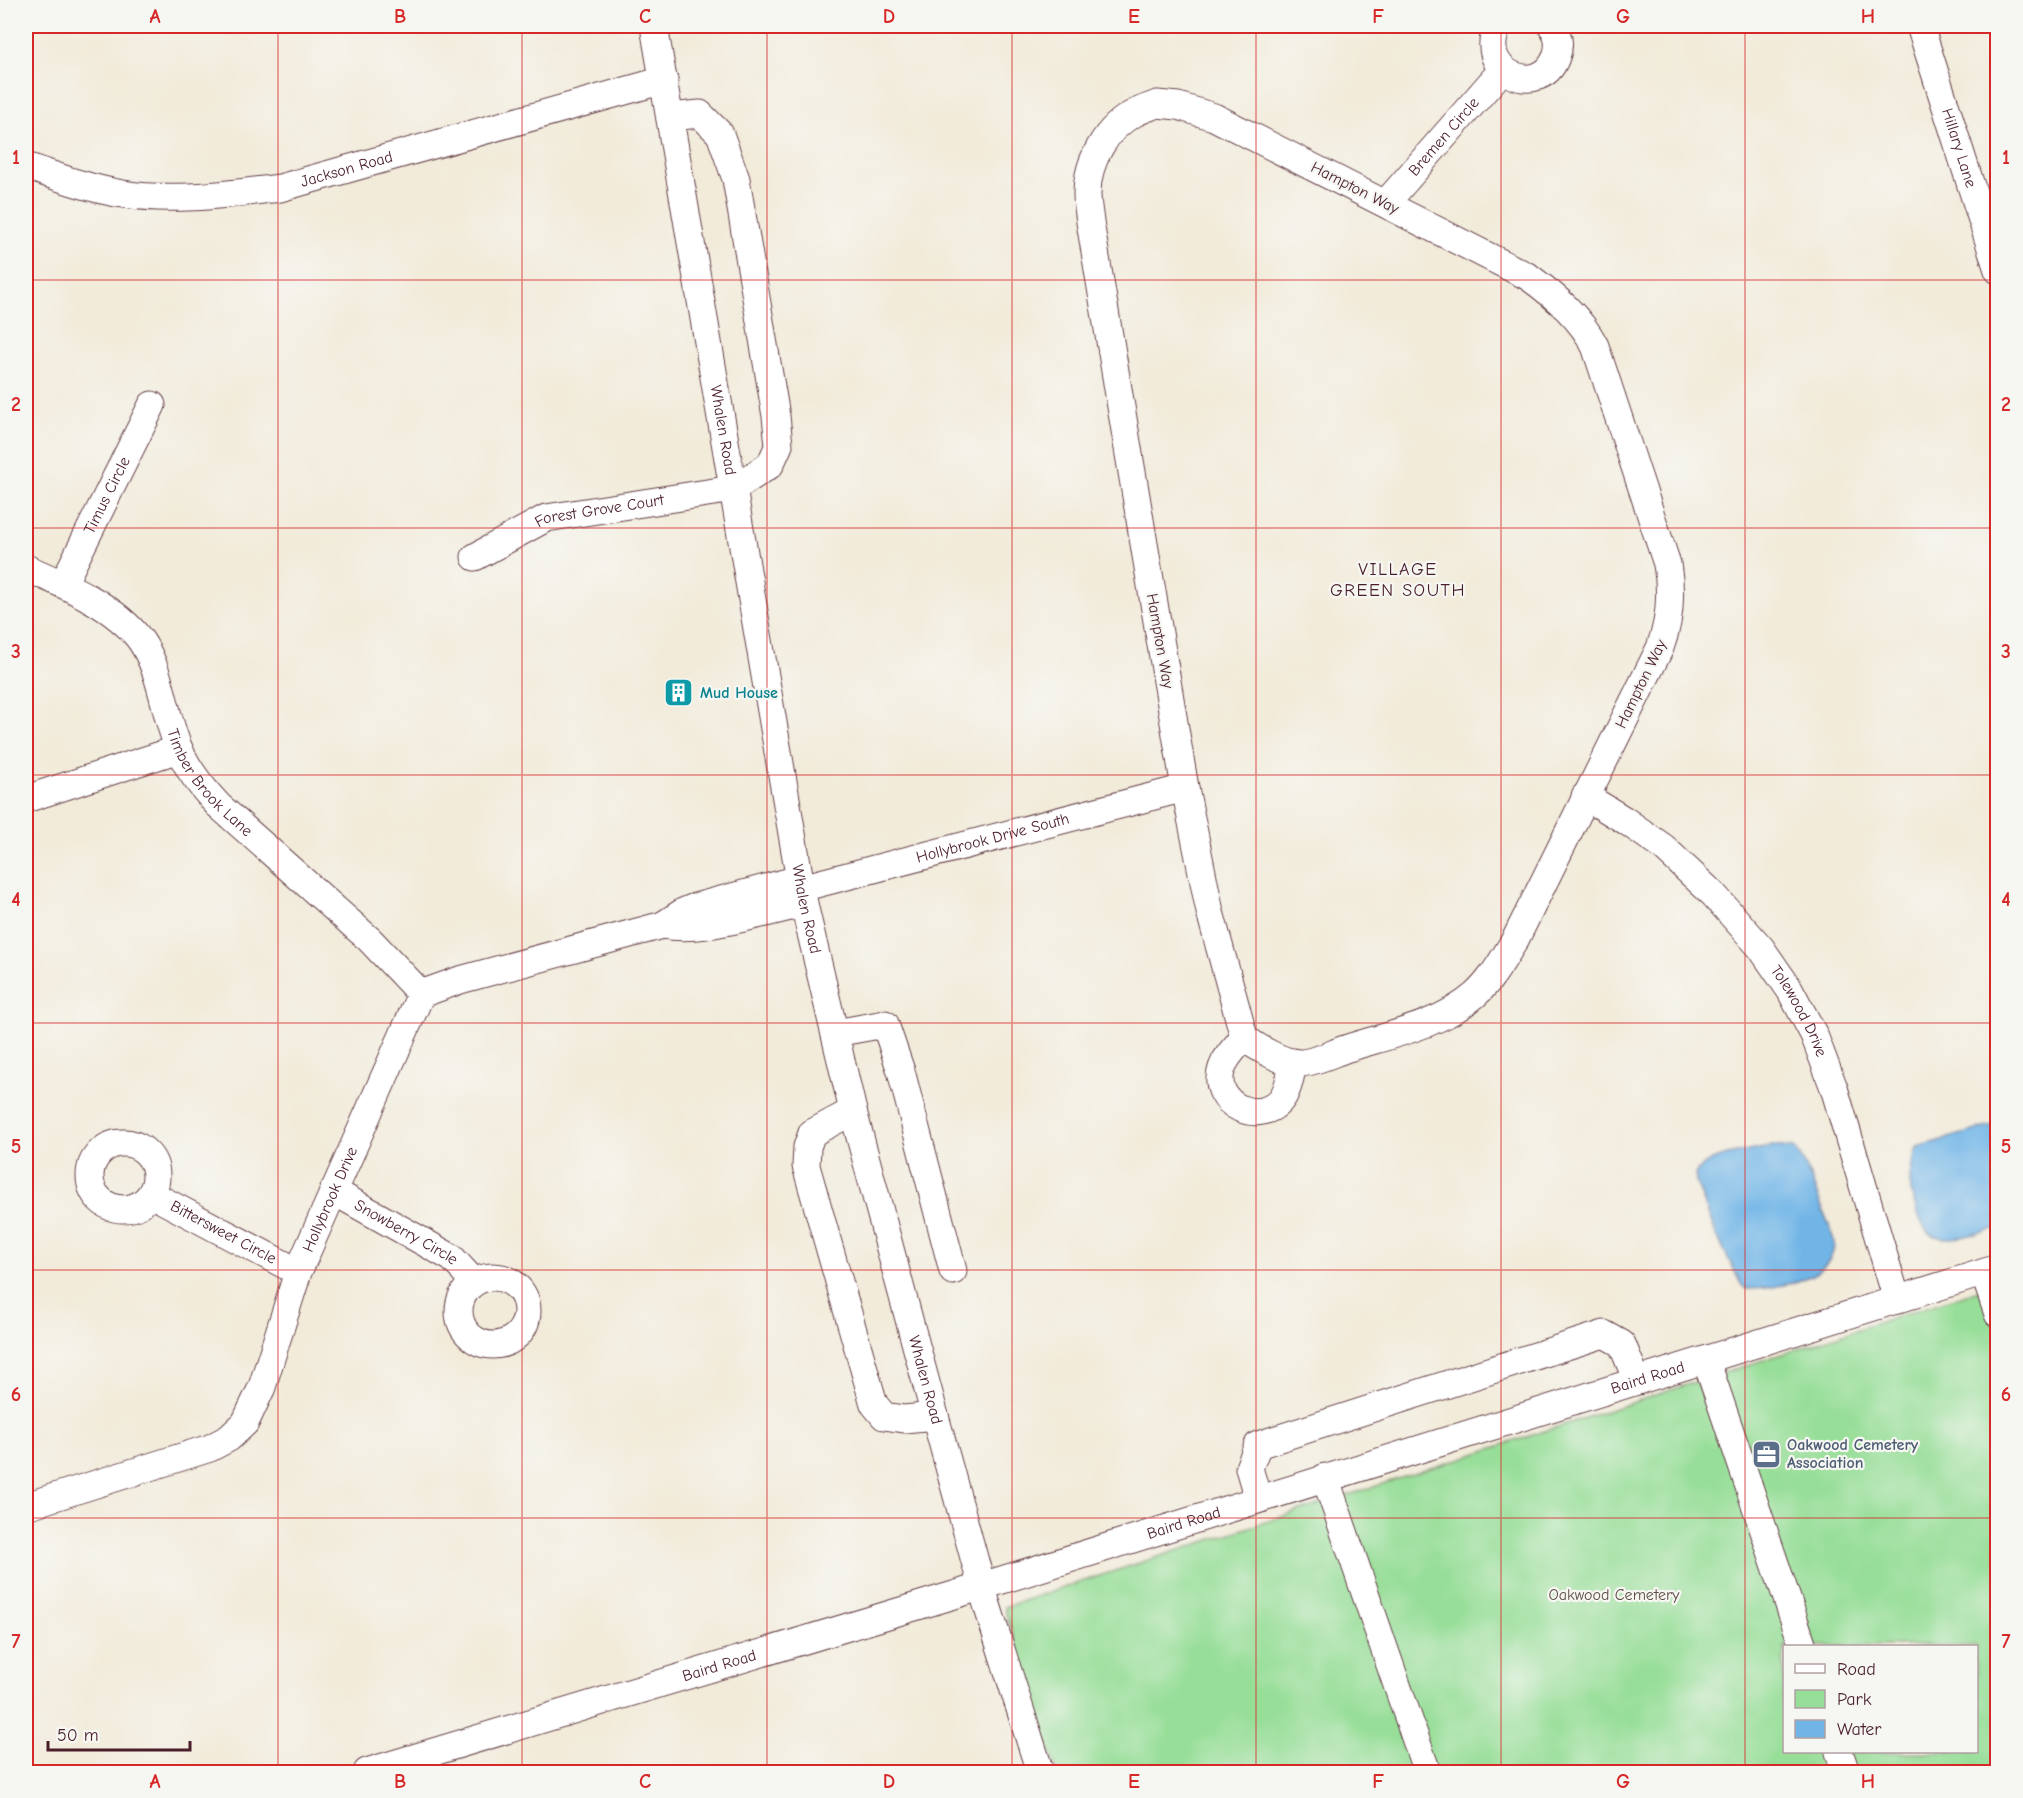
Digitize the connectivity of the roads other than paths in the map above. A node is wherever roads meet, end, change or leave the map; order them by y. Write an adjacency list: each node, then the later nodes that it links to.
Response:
1 (654, 26): 6 (street, Whalen Road)
2 (1498, 26): 5 (street)
3 (1552, 26): 5 (street)
4 (1920, 26): 10 (street, Hillary Lane)
5 (1503, 69): 9 (street, Bremen Circle)
6 (664, 80): 7 (street, Whalen Road); 8 (street, Jackson Road)
7 (670, 117): 12 (street, Whalen Road); 12 (street)
8 (26, 166)
9 (1386, 203): 17 (street, Hampton Way); 18 (street, Hampton Way)
10 (1998, 270)
11 (152, 405): 15 (street, Timus Circle)
12 (733, 489): 13 (street, Forest Grove Court); 20 (street, Whalen Road)
13 (475, 557)
14 (26, 568): 15 (street, Timber Brook Lane)
15 (63, 584): 16 (street, Timber Brook Lane)
16 (179, 749): 19 (street); 21 (street, Timber Brook Lane)
17 (1185, 788): 20 (street, Hollybrook Drive South); 23 (street, Hampton Way)
18 (1586, 796): 24 (street, Hampton Way); 32 (street, Tolewood Drive)
19 (26, 799)
20 (801, 890): 21 (street); 22 (street, Whalen Road)
21 (421, 994): 26 (street, Hollybrook Drive)
22 (835, 1033): 25 (street, Whalen Road); 28 (street)
23 (1244, 1037): 24 (street); 24 (street)
24 (1293, 1062)
25 (853, 1111): 36 (street, Whalen Road); 36 (street)
26 (333, 1191): 30 (street, Hollybrook Drive); 31 (street, Snowberry Circle)
27 (151, 1194): 30 (street, Bittersweet Circle)
28 (953, 1271)
29 (1991, 1271): 32 (street, Baird Road); 33 (street)
30 (298, 1272): 39 (street, Hollybrook Drive)
31 (474, 1282)
32 (1897, 1300): 34 (street, Baird Road)
33 (1998, 1314)
34 (1706, 1360): 35 (street, Baird Road); 41 (street)
35 (1637, 1381): 37 (street, Baird Road); 38 (street)
36 (935, 1416): 40 (street, Whalen Road)
37 (1326, 1477): 38 (street, Baird Road); 45 (street)
38 (1258, 1499): 40 (street, Baird Road)
39 (26, 1506)
40 (982, 1587): 43 (street, Baird Road); 44 (street, Whalen Road)
41 (1802, 1645)
42 (1839, 1753): 46 (street)
43 (367, 1773)
44 (1040, 1773)
45 (1427, 1773)
46 (1846, 1773)

